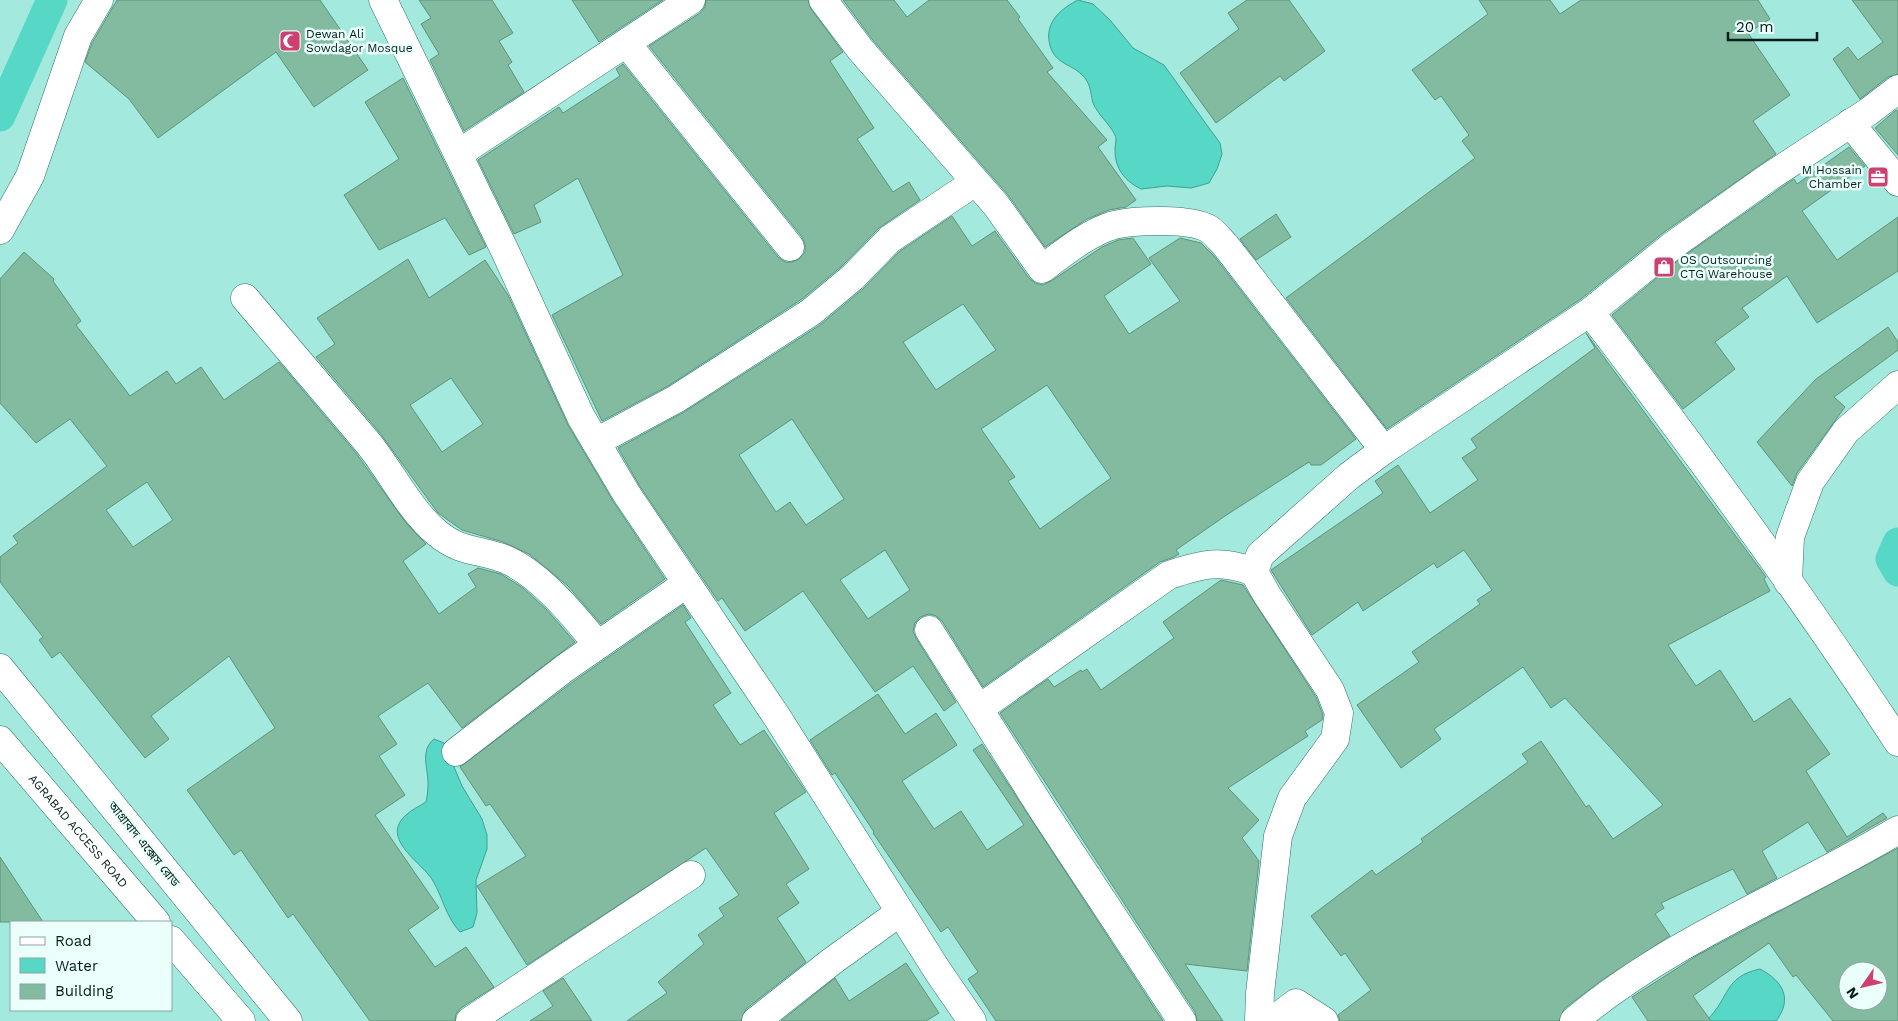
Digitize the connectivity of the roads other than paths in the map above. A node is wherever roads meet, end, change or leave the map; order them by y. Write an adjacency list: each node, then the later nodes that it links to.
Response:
1 (99, 0): 11 (street)
2 (382, 0): 8 (street)
3 (691, 0): 5 (street)
4 (823, 0): 9 (street)
5 (627, 44): 8 (street); 12 (street)
6 (1898, 89): 7 (street)
7 (1850, 123): 10 (street); 14 (street)
8 (458, 154): 16 (street)
9 (975, 182): 16 (street); 17 (street)
10 (1898, 182)
11 (0, 230)
12 (790, 247)
13 (245, 298): 22 (street)
14 (1590, 312): 17 (street); 19 (street)
15 (1898, 384): 19 (street)
16 (596, 442): 20 (street)
17 (1384, 450): 18 (street)
18 (1254, 572): 24 (street); 39 (street)
19 (1788, 582): 26 (street)
20 (686, 584): 22 (street); 30 (street)
21 (929, 630): 24 (street)
22 (598, 645): 27 (street)
23 (0, 668): 34 (street, আগ্রাবাদ এক্সেস রোড)
24 (980, 708): 38 (street)
25 (0, 740): 31 (street, AGRABAD ACCESS ROAD)
26 (1898, 742)
27 (456, 752)
28 (1898, 830): 42 (street)
29 (690, 875): 35 (street)
30 (900, 912): 36 (street); 37 (street)
31 (155, 921)
32 (172, 941): 33 (street)
33 (241, 1021)
34 (288, 1021)
35 (470, 1021)
36 (756, 1021)
37 (972, 1021)
38 (1182, 1021)
39 (1259, 1021)
40 (1272, 1021): 41 (street)
41 (1324, 1021)
42 (1574, 1021)

